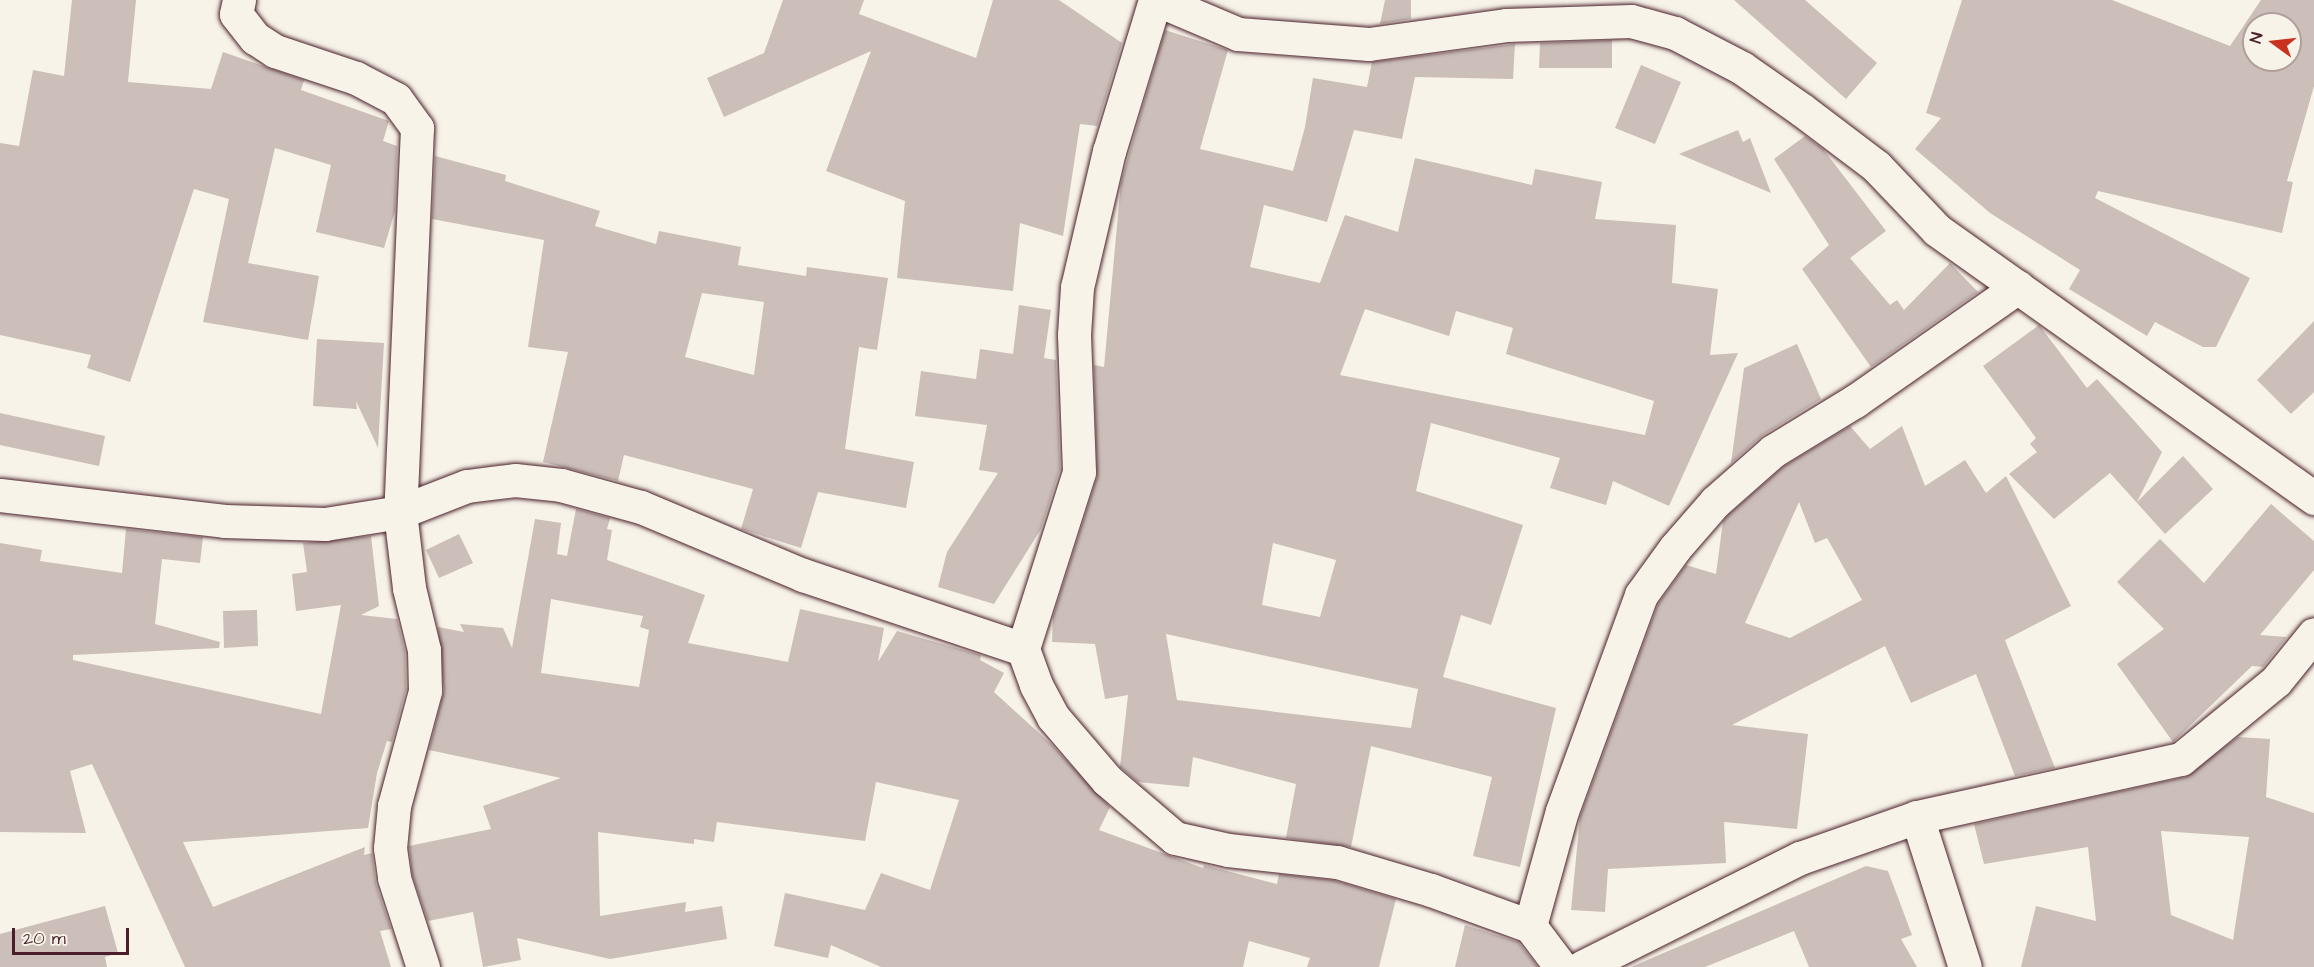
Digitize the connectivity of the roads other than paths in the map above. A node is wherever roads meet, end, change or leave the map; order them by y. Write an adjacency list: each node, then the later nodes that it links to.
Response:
1 (239, 0): 6 (street)
2 (1157, 0): 3 (street); 8 (street)
3 (2018, 287): 5 (street); 10 (street)
4 (0, 495): 6 (street)
5 (2314, 498)
6 (400, 512): 8 (street); 11 (street)
7 (2314, 634): 9 (street)
8 (1023, 649): 10 (street)
9 (1917, 817): 13 (street); 14 (street)
10 (1530, 926): 12 (street)
11 (423, 967)
12 (1561, 967)
13 (1582, 967)
14 (1965, 967)

